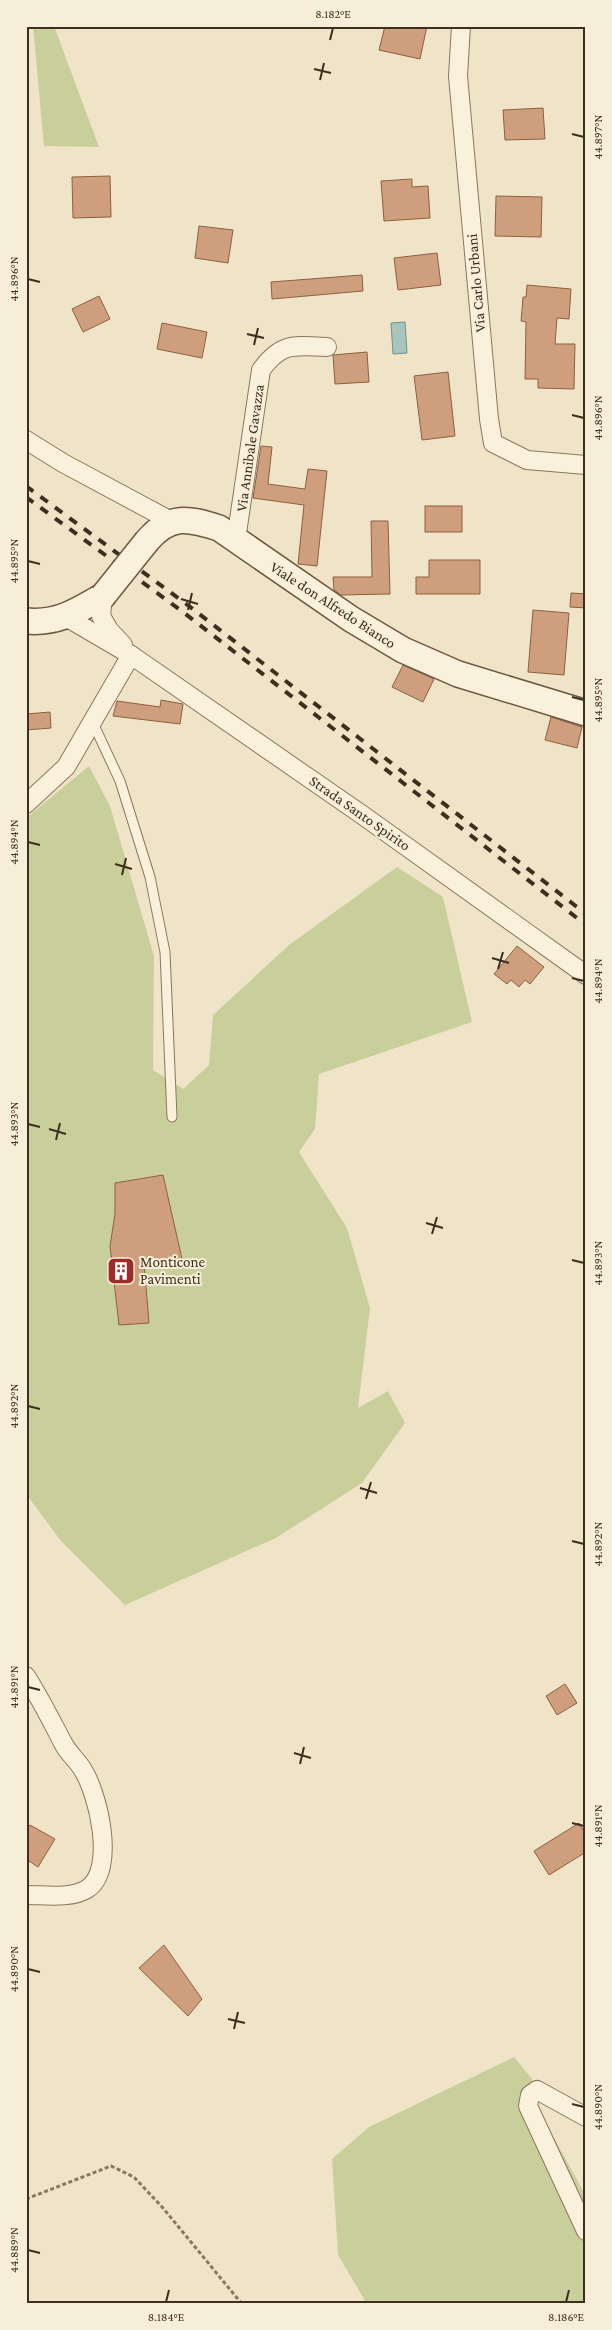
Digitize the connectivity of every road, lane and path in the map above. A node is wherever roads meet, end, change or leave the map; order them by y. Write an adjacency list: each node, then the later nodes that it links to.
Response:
1 (461, 26): 4 (street, Via Carlo Urbani)
2 (327, 347): 6 (street, Via Annibale Gavazza)
3 (26, 440): 5 (street, Viale don Alfredo Bianco)
4 (586, 465)
5 (171, 521): 6 (street, Viale don Alfredo Bianco); 7 (street, bridge)
6 (236, 540): 11 (street, Viale don Alfredo Bianco)
7 (103, 596): 8 (street); 10 (street, Strada Santo Spirito)
8 (60, 618): 9 (street); 10 (street, Strada Santo Spirito)
9 (26, 620)
10 (131, 655): 12 (street); 14 (street, Strada Santo Spirito)
11 (586, 713)
12 (93, 723): 13 (street); 15 (lane)
13 (26, 804)
14 (586, 975)
15 (172, 1117)
16 (26, 1676): 17 (street)
17 (26, 1895)
18 (586, 2118): 20 (street)
19 (26, 2199): 21 (path)
20 (586, 2231)
21 (242, 2304)

